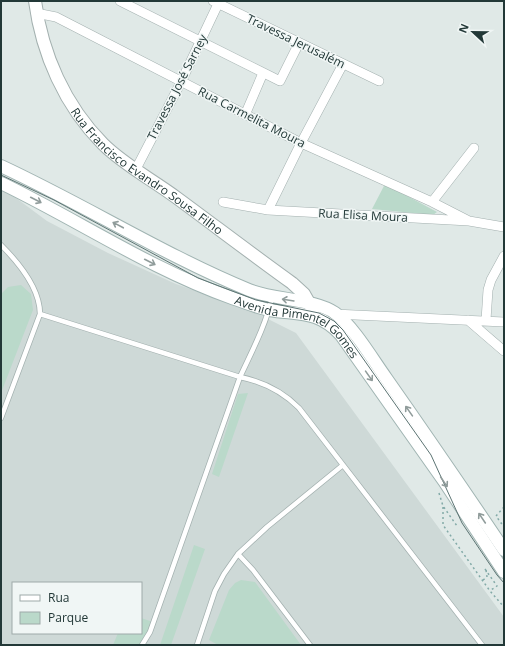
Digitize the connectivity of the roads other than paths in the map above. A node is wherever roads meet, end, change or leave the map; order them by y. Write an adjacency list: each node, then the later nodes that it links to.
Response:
1 (120, 1): 4 (street)
2 (216, 2): 4 (street, Travessa José Sarney); 5 (street, Travessa Jerusalém)
3 (35, 7): 9 (street, Rua Carmelita Moura); 14 (main road, Rua Francisco Evandro Sousa Filho)
4 (200, 42): 7 (street); 9 (street, Travessa José Sarney)
5 (299, 42): 6 (street, Travessa Jerusalém); 7 (street)
6 (343, 64): 8 (street, Travessa Jerusalém); 11 (street)
7 (263, 73): 10 (street)
8 (379, 81)
9 (181, 82): 10 (street, Rua Carmelita Moura); 14 (street, Travessa José Sarney)
10 (245, 115): 11 (street, Rua Carmelita Moura)
11 (302, 143): 17 (street, Rua Carmelita Moura); 18 (street)
12 (474, 148): 17 (street)
13 (1, 166): 21 (main road, Avenida Pimentel Gomes, one-way to 13)
14 (136, 169): 26 (main road, Rua Francisco Evandro Sousa Filho)
15 (1, 184): 23 (main road, Avenida Pimentel Gomes, one-way to 23)
16 (223, 202): 18 (street, Rua Elisa Moura)
17 (432, 202): 19 (street, Rua Carmelita Moura)
18 (268, 210): 19 (street, Rua Elisa Moura)
19 (469, 220): 20 (street, Rua Elisa Moura)
20 (504, 227)
21 (139, 237): 23 (main road); 25 (main road, Avenida Pimentel Gomes)
22 (1, 246): 28 (lane)
23 (132, 253): 27 (main road, Avenida Pimentel Gomes, one-way to 27)
24 (504, 256): 32 (street)
25 (272, 297): 26 (main road, Avenida Pimentel Gomes, one-way to 25); 27 (lane)
26 (311, 304): 29 (main road, Avenida Pimentel Gomes); 30 (main road)
27 (269, 310): 30 (main road, Avenida Pimentel Gomes); 35 (lane)
28 (40, 314): 35 (lane); 36 (lane)
29 (336, 314): 30 (street); 31 (street); 39 (main road, Avenida Pimentel Gomes, one-way to 29)
30 (318, 318): 41 (main road, Avenida Pimentel Gomes, one-way to 41)
31 (468, 320): 32 (street); 34 (street)
32 (486, 320): 33 (street)
33 (504, 322)
34 (504, 351)
35 (240, 377): 38 (lane); 42 (lane)
36 (2, 411): 37 (lane)
37 (1, 418)
38 (343, 465): 40 (lane); 45 (lane)
39 (504, 550)
40 (238, 554): 43 (lane); 44 (lane)
41 (504, 572)
42 (142, 645)
43 (197, 645)
44 (310, 645)
45 (482, 645)

